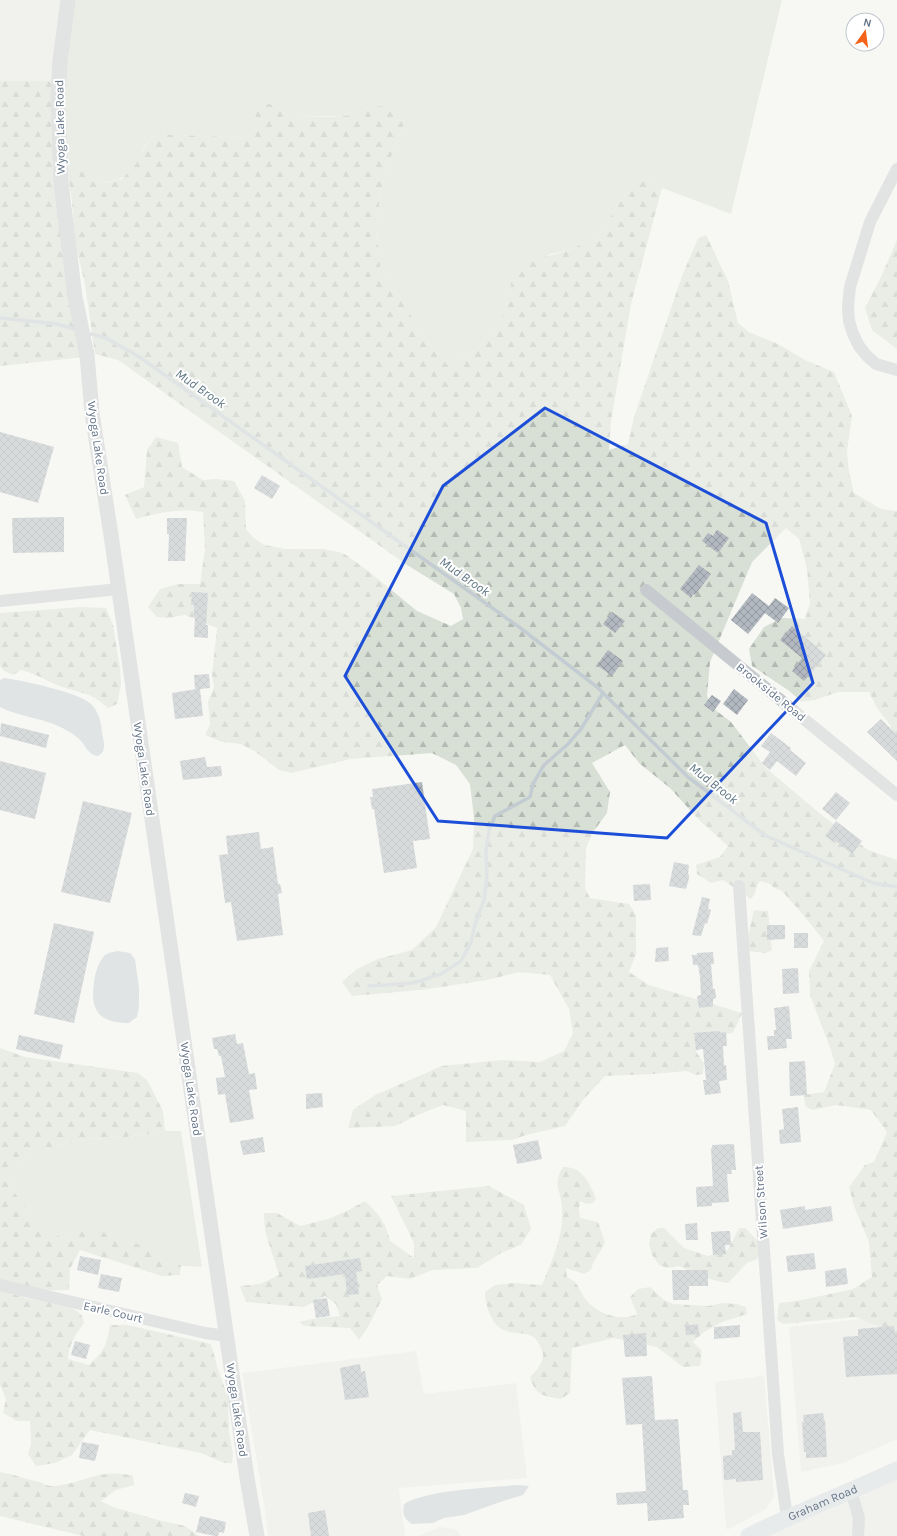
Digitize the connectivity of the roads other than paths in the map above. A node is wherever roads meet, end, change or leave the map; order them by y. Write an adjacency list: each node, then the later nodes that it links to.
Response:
1 (68, 0): 4 (street, Wyoga Lake Road)
2 (897, 169): 3 (street)
3 (897, 370)
4 (118, 589): 6 (street); 10 (street, Wyoga Lake Road)
5 (646, 590): 7 (street, Brookside Road)
6 (0, 601)
7 (897, 795)
8 (739, 886): 13 (street, Wilson Street)
9 (0, 1285): 10 (street, Earle Court)
10 (227, 1336): 14 (street, Wyoga Lake Road)
11 (897, 1470): 12 (main road, Graham Road)
12 (851, 1491): 13 (main road, Graham Road); 16 (street)
13 (787, 1517): 15 (main road, Graham Road)
14 (257, 1536)
15 (749, 1536)
16 (858, 1536)

